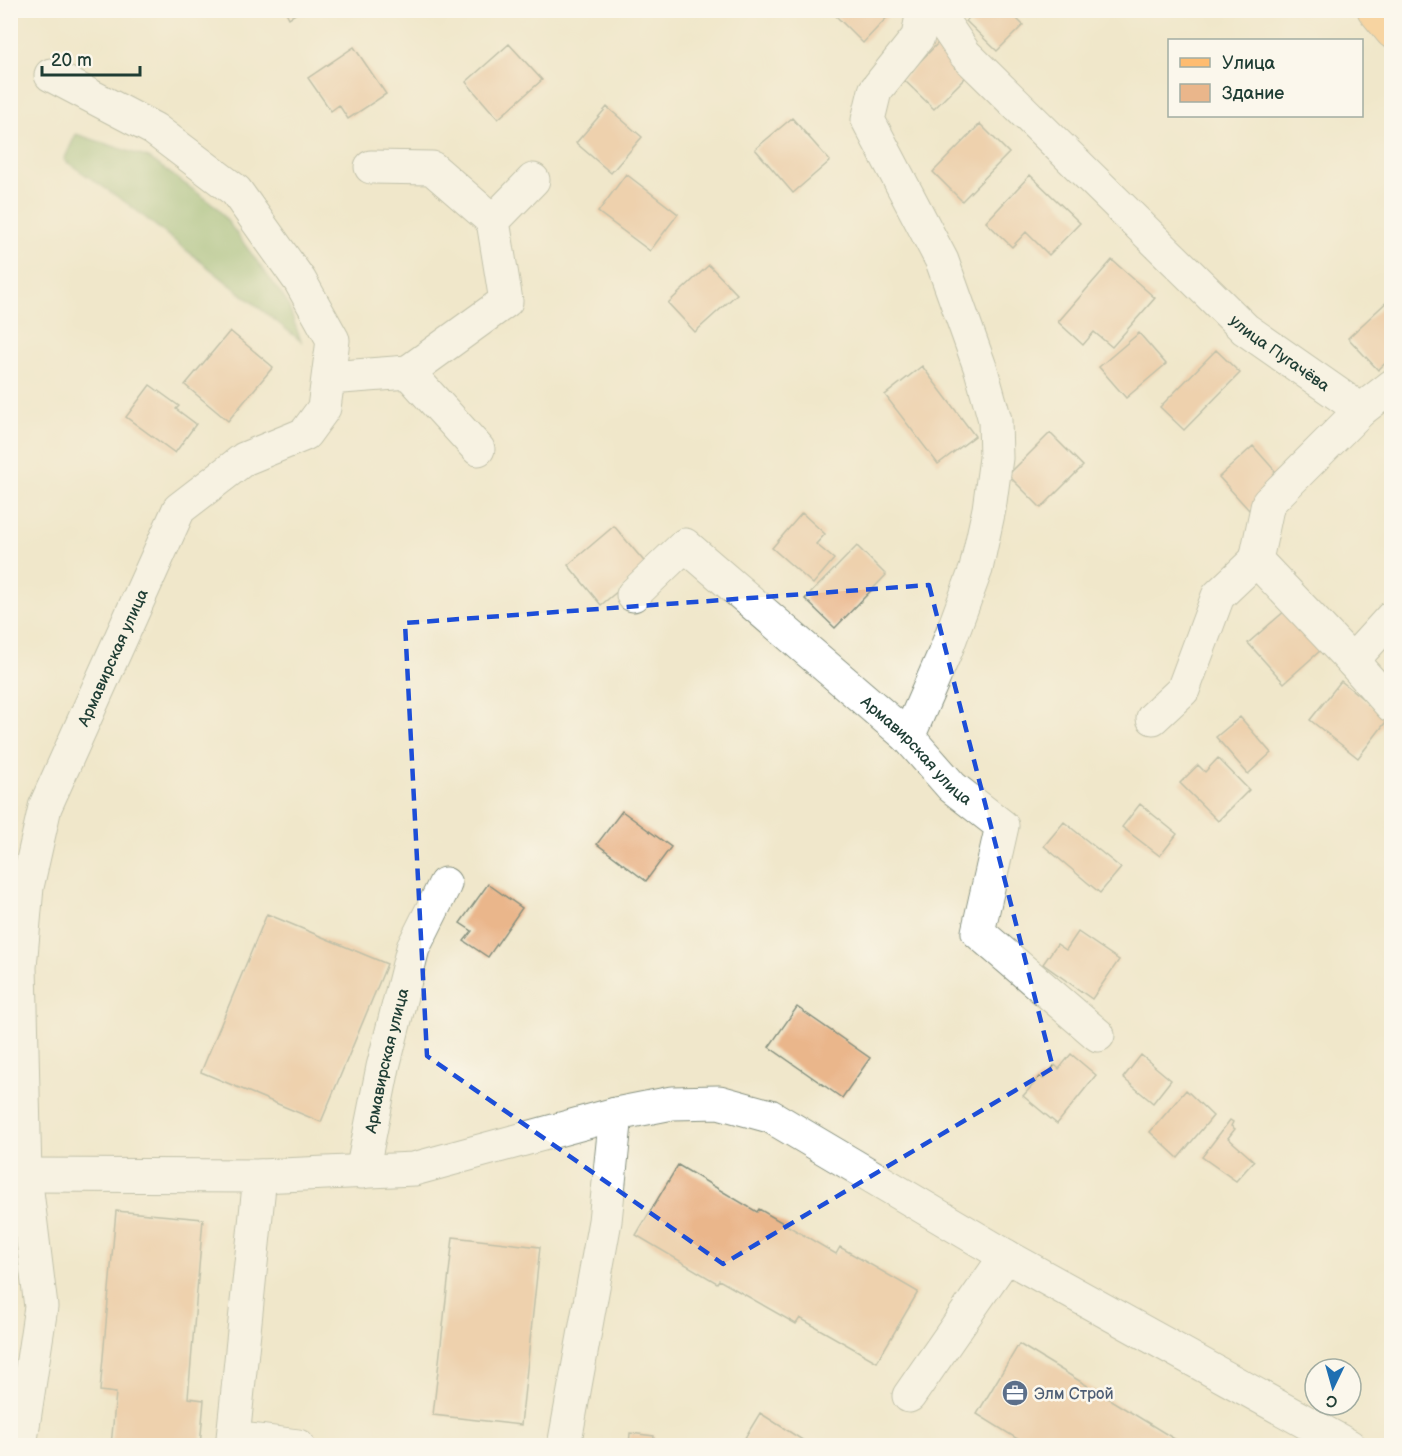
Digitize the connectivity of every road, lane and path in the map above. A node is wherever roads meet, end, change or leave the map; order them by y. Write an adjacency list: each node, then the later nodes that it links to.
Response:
1 (923, 10): 20 (street)
2 (935, 10): 12 (street, улица Пугачёва)
3 (1374, 10): 4 (main road)
4 (1392, 32)
5 (51, 75): 10 (street, Армавирская улица)
6 (371, 167): 8 (street)
7 (533, 180): 8 (street)
8 (493, 221): 9 (street)
9 (408, 372): 10 (street); 13 (street)
10 (329, 378): 25 (street, Армавирская улица)
11 (1392, 386): 12 (street)
12 (1361, 410): 14 (street)
13 (478, 449)
14 (1256, 560): 17 (street); 19 (street)
15 (633, 596): 20 (street, Армавирская улица)
16 (1392, 617): 17 (street)
17 (1352, 661): 18 (street)
18 (1392, 706)
19 (1153, 718)
20 (908, 737): 22 (street, Армавирская улица)
21 (445, 884): 24 (street, Армавирская улица)
22 (1098, 1035)
23 (616, 1114): 24 (street); 27 (street); 31 (street)
24 (362, 1172): 26 (street)
25 (25, 1175): 26 (street); 29 (street, Армавирская улица)
26 (260, 1176): 30 (street)
27 (1006, 1256): 28 (street); 32 (street)
28 (909, 1396)
29 (20, 1446)
30 (298, 1446)
31 (564, 1446)
32 (1349, 1446)

